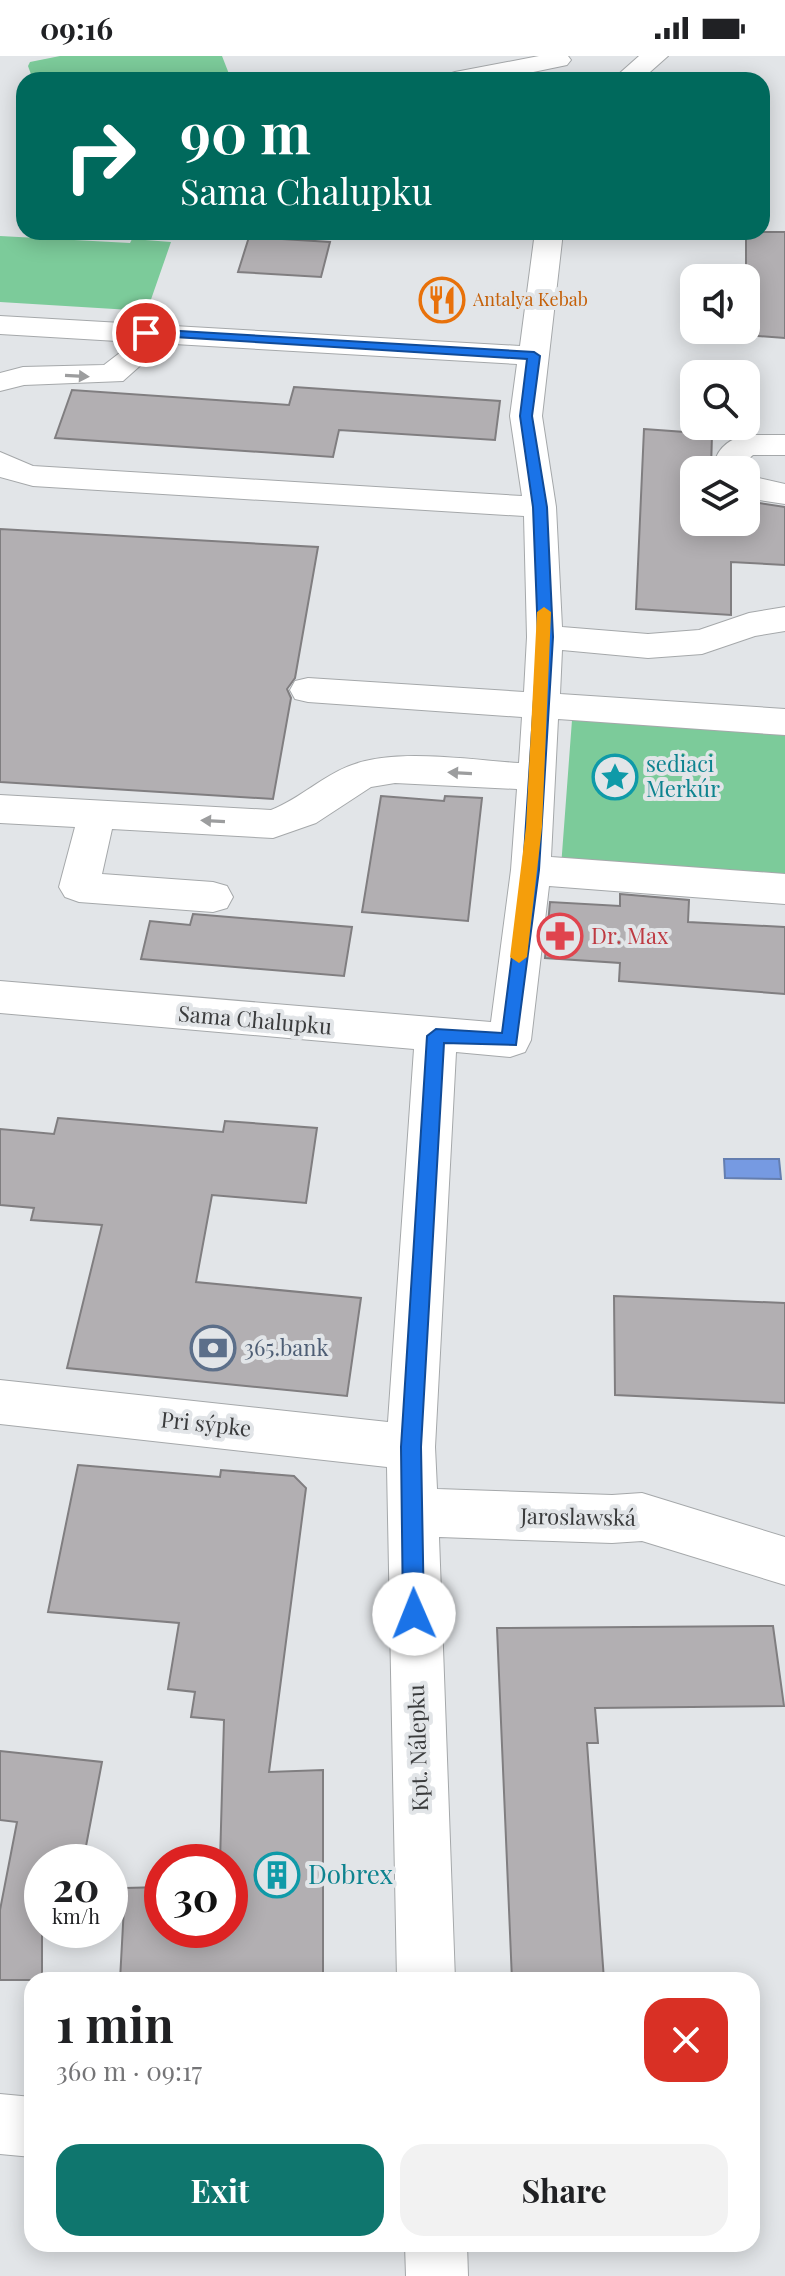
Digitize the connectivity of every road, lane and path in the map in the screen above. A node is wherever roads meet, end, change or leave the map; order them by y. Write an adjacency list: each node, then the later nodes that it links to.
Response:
1 (554, 56): 3 (street)
2 (655, 56): 4 (street)
3 (496, 72)
4 (635, 72)
5 (548, 240): 8 (street)
6 (0, 325): 7 (street); 9 (street)
7 (237, 338): 8 (street); 9 (street, one-way to 7)
8 (534, 356): 16 (street)
9 (0, 364)
10 (0, 432): 13 (street)
11 (785, 445): 12 (street)
12 (732, 456)
13 (0, 460): 16 (street)
14 (760, 491): 15 (street)
15 (785, 494)
16 (540, 507): 18 (street)
17 (785, 619): 18 (street)
18 (545, 637): 20 (street)
19 (308, 690): 20 (street)
20 (541, 706): 21 (street); 22 (street)
21 (785, 722)
22 (537, 777): 24 (street, one-way to 24); 25 (street)
23 (0, 809): 24 (street)
24 (97, 814): 27 (street)
25 (531, 870): 26 (street); 29 (street, Sama Chalupku)
26 (785, 889)
27 (213, 897)
28 (0, 997): 29 (street, Sama Chalupku)
29 (436, 1036): 31 (street, Kpt. Nálepku)
30 (0, 1402): 31 (street, Pri sýpke)
31 (411, 1447): 32 (street, Kpt. Nálepku)
32 (412, 1512): 33 (street, Jaroslawská); 34 (street, Kpt. Nálepku)
33 (785, 1561)
34 (426, 1972)
35 (0, 2124): 36 (street)
36 (24, 2126)
37 (436, 2252): 38 (street)
38 (437, 2276)

